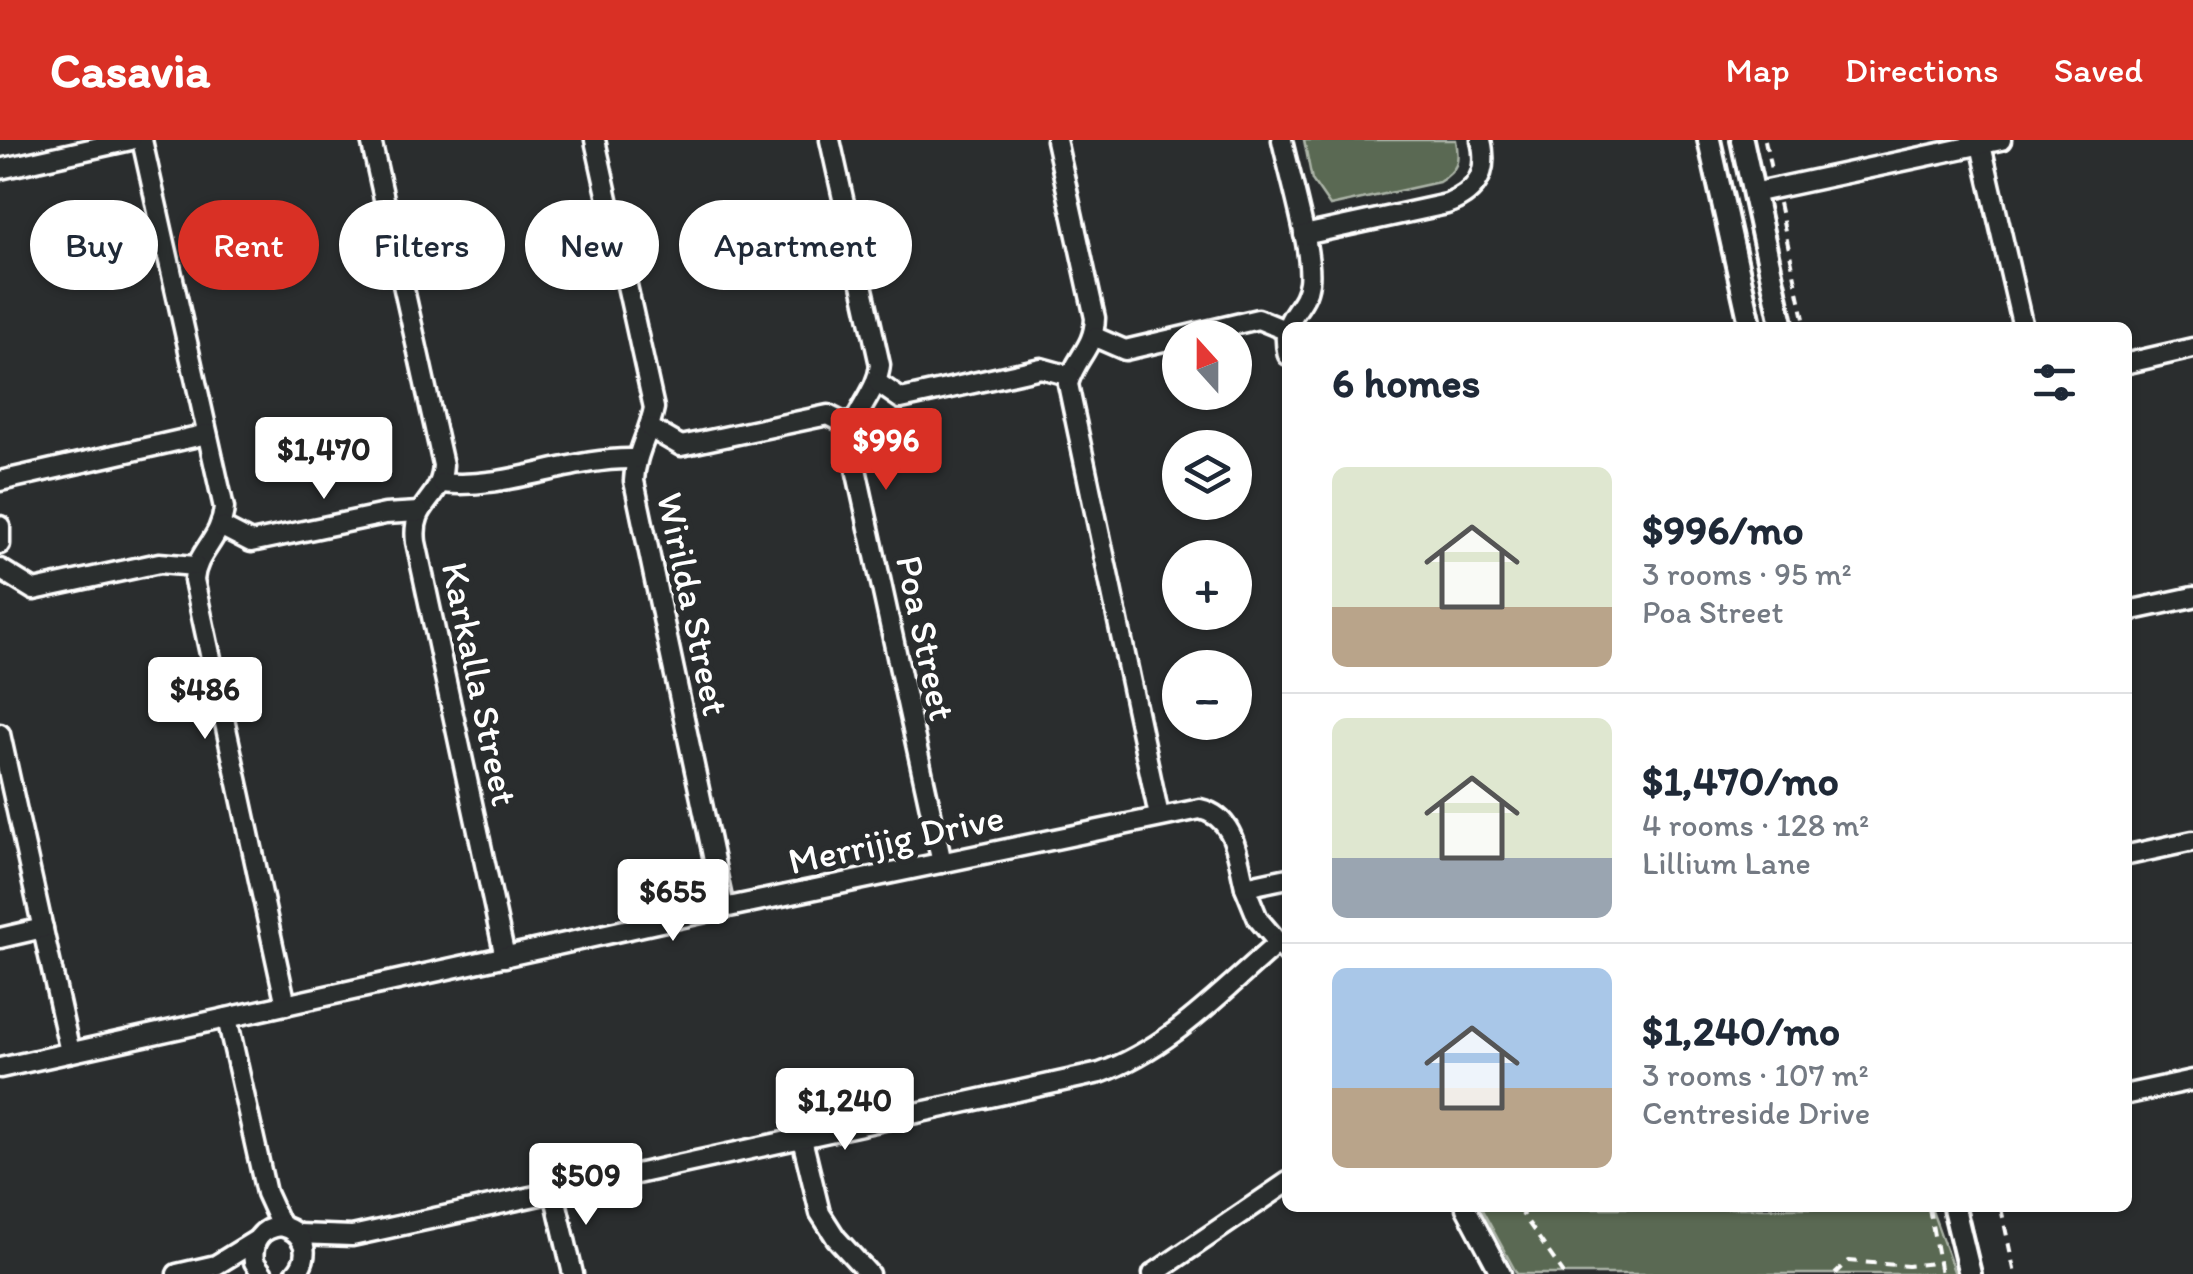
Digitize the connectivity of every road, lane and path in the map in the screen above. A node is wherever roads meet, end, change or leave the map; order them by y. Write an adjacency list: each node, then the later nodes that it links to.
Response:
1 (142, 140): 31 (street)
2 (371, 140): 34 (street)
3 (595, 140): 30 (street, Wirilda Street)
4 (830, 140): 28 (street)
5 (1056, 140): 24 (street)
6 (1282, 140): 17 (street)
7 (1482, 140): 17 (street)
8 (1709, 140): 19 (street)
9 (1742, 140): 16 (street)
10 (1764, 140): 15 (path)
11 (2001, 140): 13 (street)
12 (122, 141): 14 (street)
13 (1981, 145): 15 (street); 22 (street)
14 (0, 170)
15 (1775, 188): 16 (street); 21 (path)
16 (1753, 193): 20 (street)
17 (1304, 235): 18 (street)
18 (1289, 322)
19 (1749, 322)
20 (1782, 322)
21 (1805, 322)
22 (2021, 322)
23 (1282, 329): 24 (street)
24 (1094, 336): 27 (street)
25 (2193, 348): 26 (street)
26 (2132, 361)
27 (1070, 376): 28 (street); 44 (street)
28 (878, 383): 29 (street)
29 (852, 426): 30 (street); 47 (street, Poa Street)
30 (650, 428): 32 (street, Wirilda Street)
31 (207, 434): 33 (street); 37 (street)
32 (635, 459): 34 (street); 50 (street, Wirilda Street)
33 (0, 481)
34 (442, 483): 35 (street)
35 (419, 512): 37 (street); 55 (street, Karkalla Street)
36 (0, 526): 38 (street)
37 (222, 528): 39 (street)
38 (0, 544)
39 (195, 566): 40 (street); 56 (street)
40 (0, 569)
41 (2193, 597): 42 (street)
42 (2132, 610)
43 (0, 734): 51 (street)
44 (1159, 816): 47 (street, Merrijig Drive); 49 (street, Merrijig Drive)
45 (2193, 841): 46 (street)
46 (2132, 854)
47 (942, 863): 50 (street, Merrijig Drive)
48 (1282, 879): 49 (street)
49 (1244, 887): 53 (street)
50 (724, 908): 55 (street, Merrijig Drive)
51 (43, 928): 52 (street); 58 (street)
52 (0, 938)
53 (1282, 948)
54 (1282, 950): 62 (street)
55 (505, 956): 56 (street, Merrijig Drive)
56 (286, 1006): 57 (street, Merrijig Drive)
57 (227, 1018): 58 (street, Merrijig Drive); 71 (street)
58 (70, 1052): 59 (street, Merrijig Drive)
59 (0, 1068)
60 (2193, 1080): 61 (street)
61 (2132, 1093)
62 (802, 1139): 64 (street); 79 (street)
63 (1282, 1186): 80 (street)
64 (554, 1192): 72 (street); 78 (street)
65 (1468, 1212): 81 (street)
66 (1521, 1212): 82 (path)
67 (1930, 1212): 73 (path)
68 (1955, 1212): 85 (street)
69 (1969, 1212): 86 (street)
70 (2001, 1212): 87 (path)
71 (274, 1233): 72 (street); 74 (street); 75 (street); 76 (street)
72 (352, 1236): 75 (street)
73 (1941, 1262): 83 (path); 84 (path)
74 (216, 1265): 76 (street); 77 (street)
75 (300, 1266)
76 (261, 1273)
77 (177, 1274)
78 (573, 1274)
79 (870, 1274)
80 (1153, 1274)
81 (1501, 1274)
82 (1564, 1274)
83 (1835, 1274)
84 (1942, 1274)
85 (1970, 1274)
86 (1983, 1274)
87 (2015, 1274)

